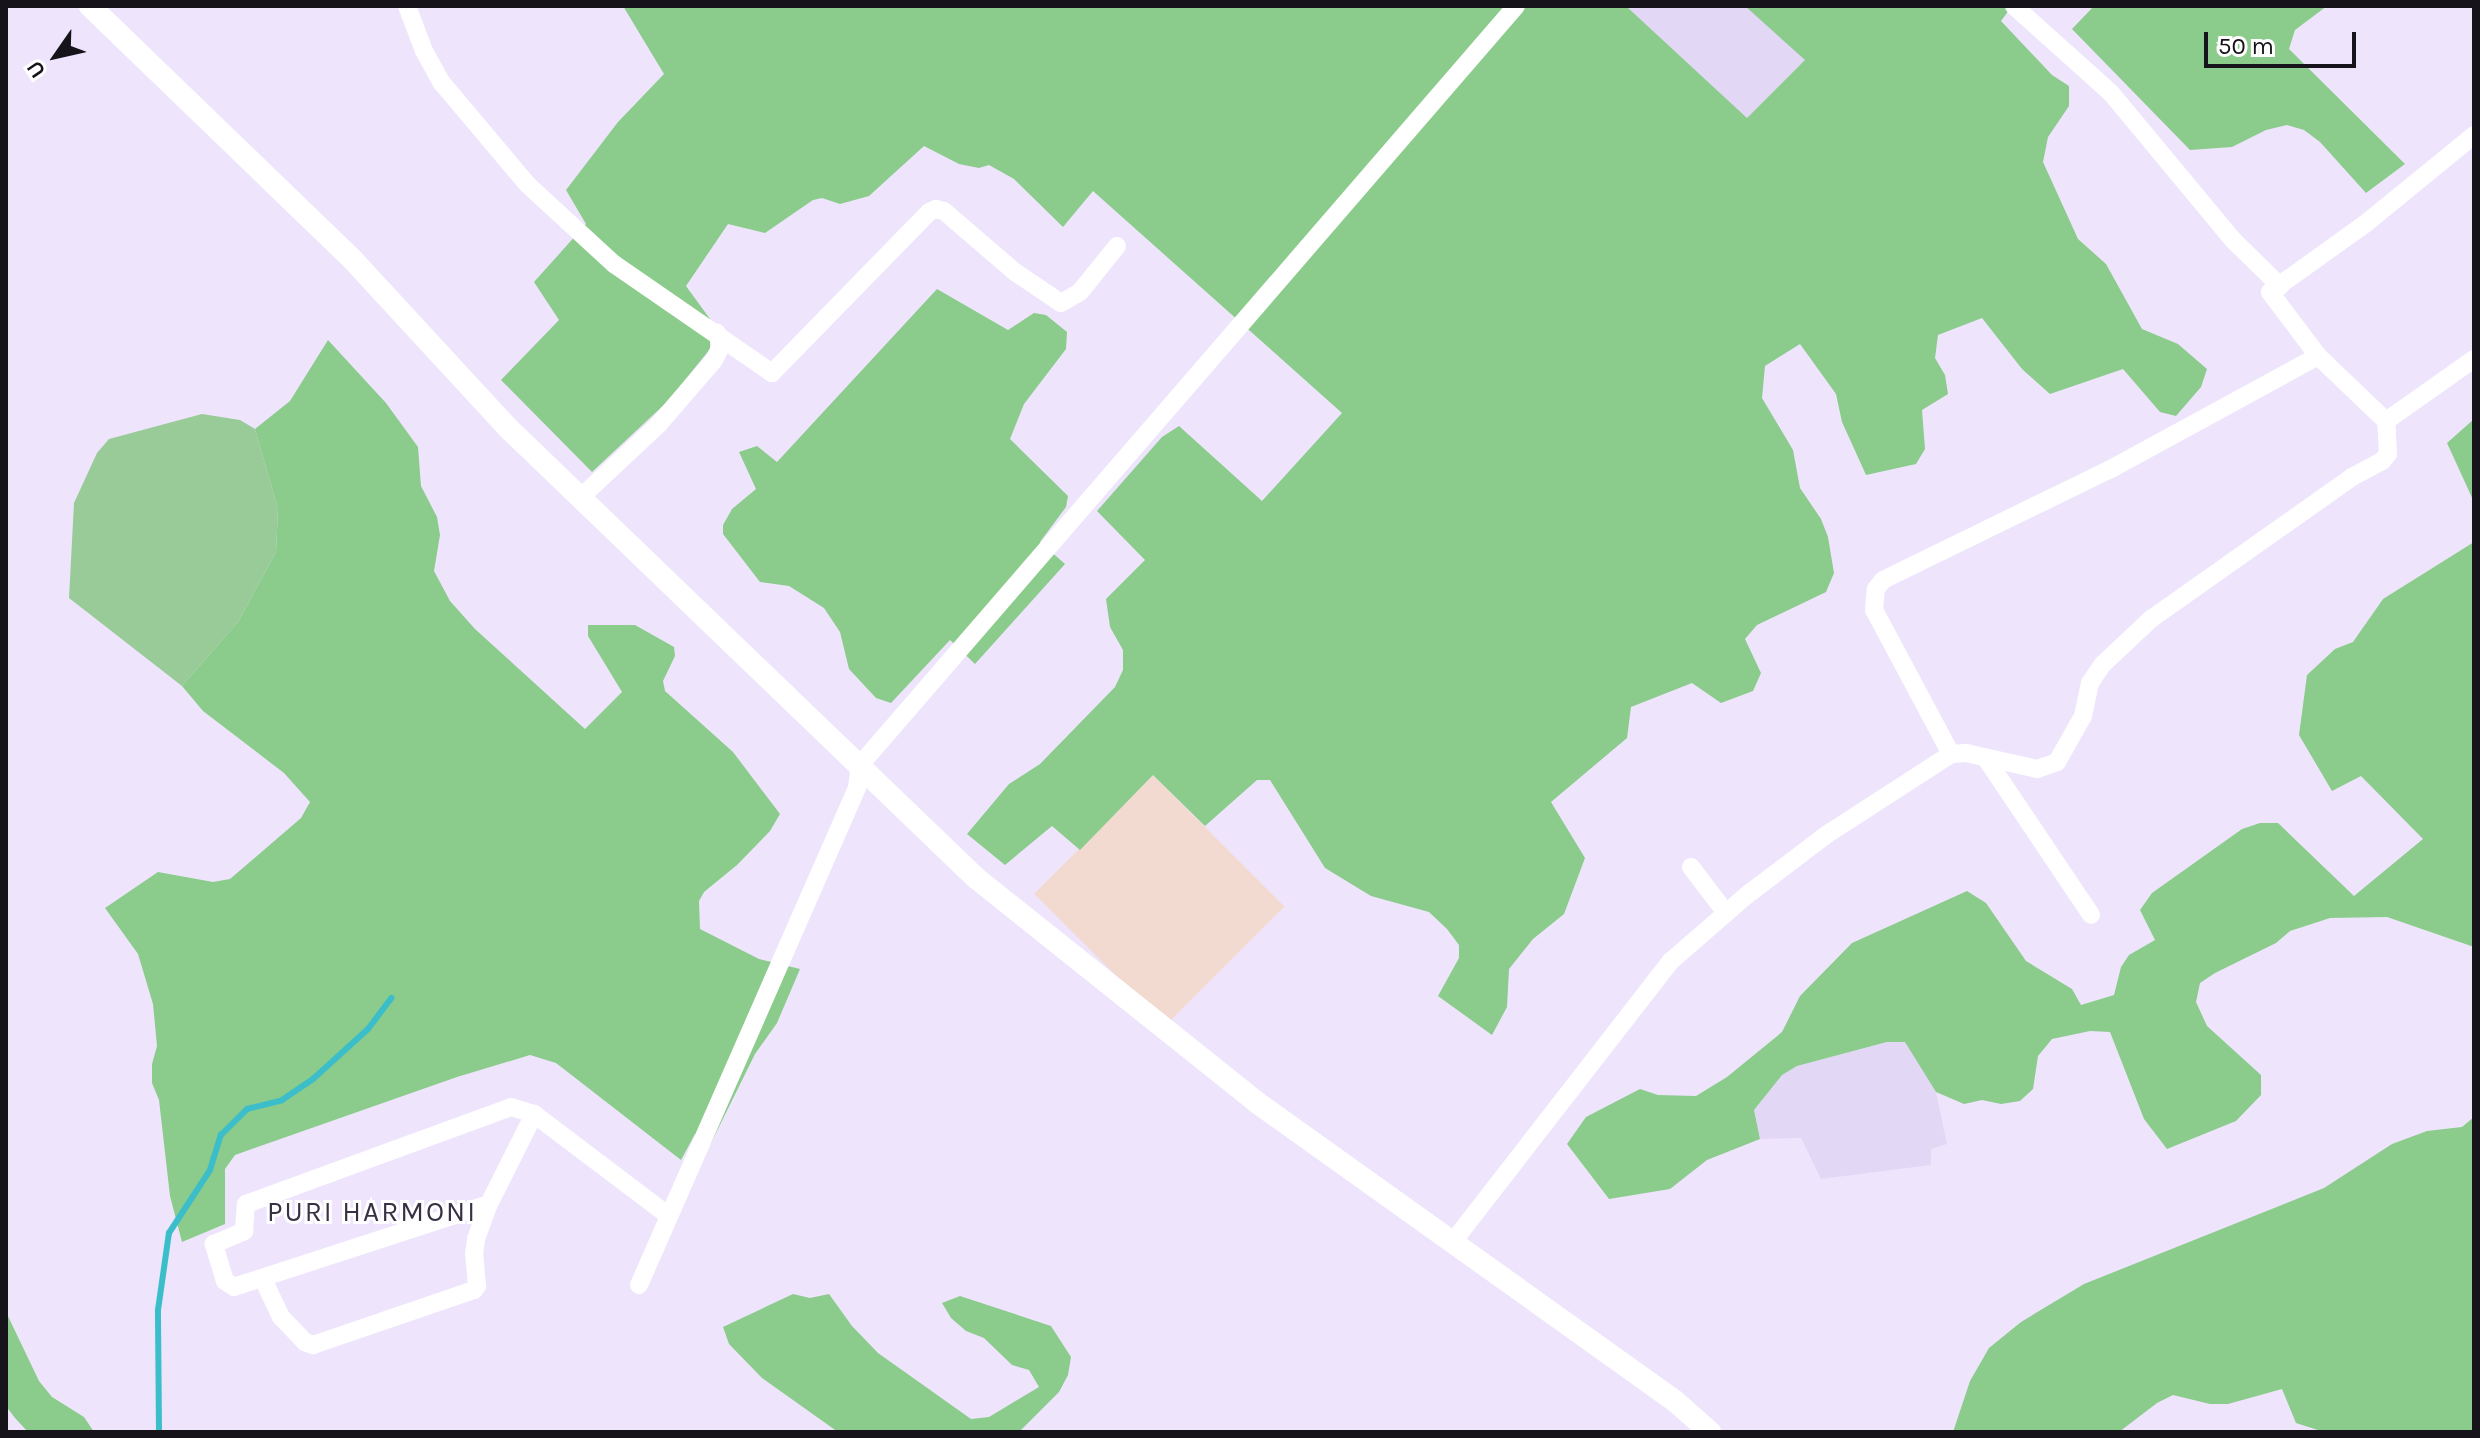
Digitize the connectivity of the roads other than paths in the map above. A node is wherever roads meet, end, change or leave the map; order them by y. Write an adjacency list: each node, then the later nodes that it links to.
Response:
1 (90, 6): 12 (street)
2 (407, 6): 8 (street)
3 (1516, 6): 15 (street)
4 (2014, 6): 7 (street)
5 (2474, 135): 7 (street)
6 (1117, 246): 8 (street)
7 (2280, 286): 9 (street)
8 (717, 333): 12 (street)
9 (2318, 356): 11 (street); 13 (street)
10 (2474, 359): 11 (street)
11 (2386, 421): 14 (street)
12 (580, 498): 15 (street)
13 (1951, 754): 14 (street); 17 (street)
14 (1985, 757): 18 (street)
15 (860, 765): 21 (street); 22 (street)
16 (1691, 867): 17 (street)
17 (1726, 913): 22 (street)
18 (2091, 915)
19 (534, 1114): 20 (street); 21 (street); 23 (street)
20 (489, 1204): 23 (street); 23 (street)
21 (669, 1216): 24 (street)
22 (1452, 1243): 25 (street)
23 (263, 1279)
24 (639, 1285)
25 (1710, 1432)

